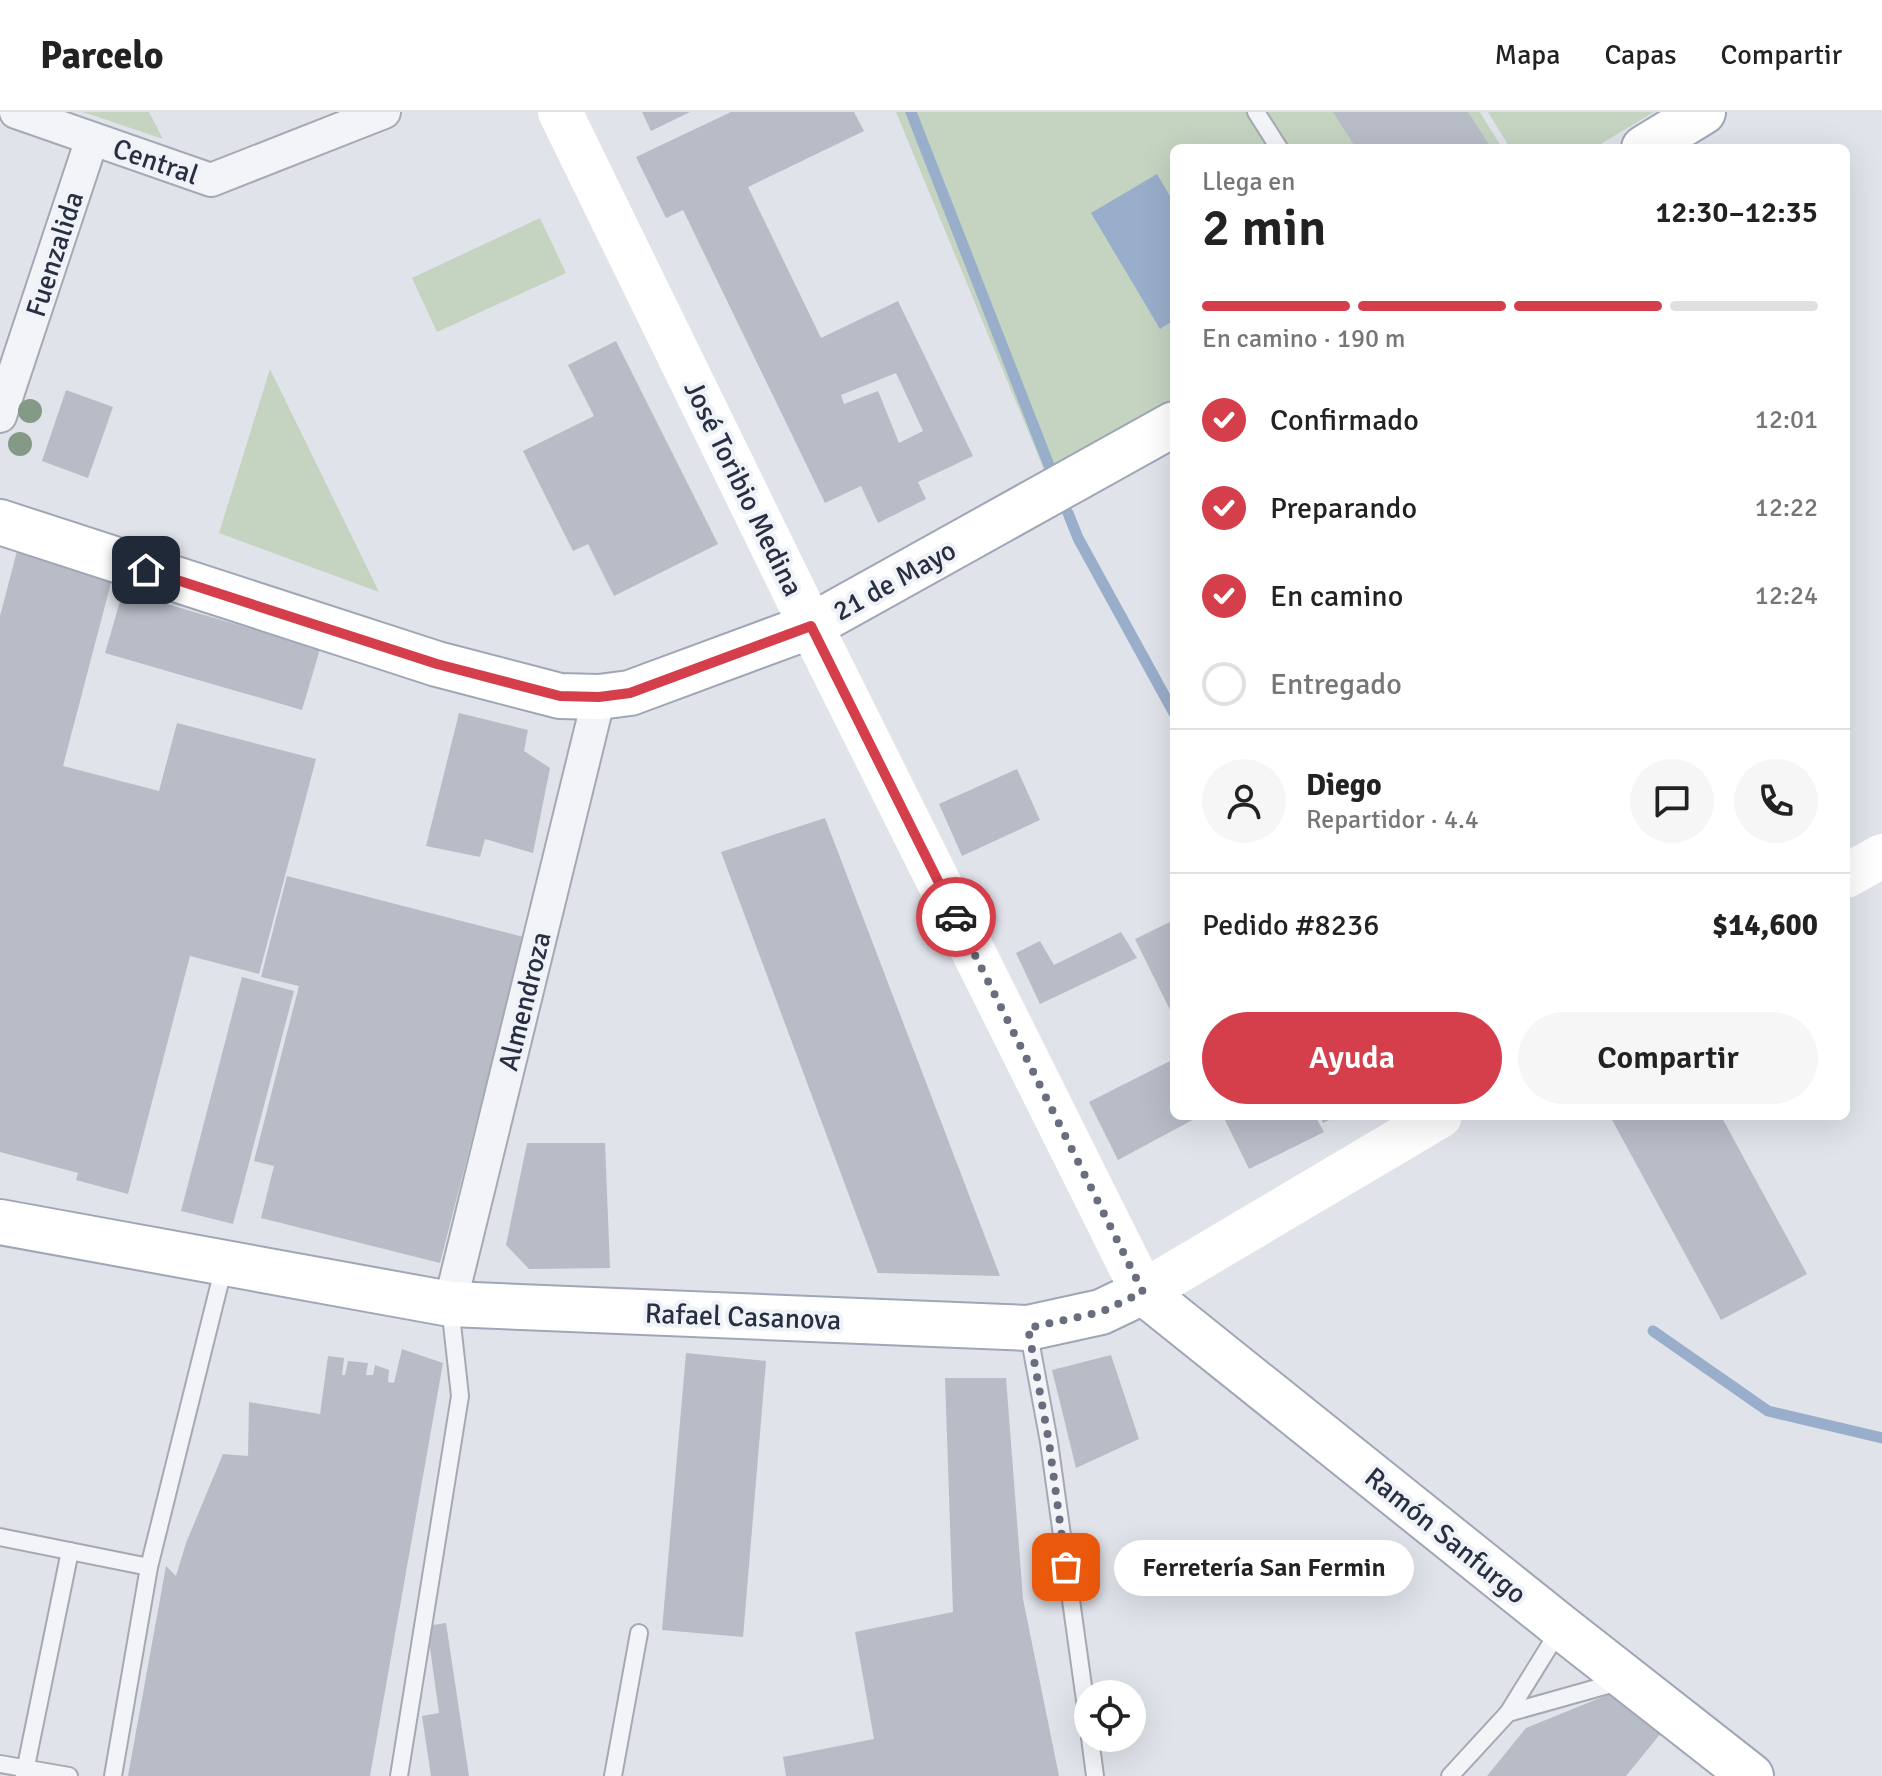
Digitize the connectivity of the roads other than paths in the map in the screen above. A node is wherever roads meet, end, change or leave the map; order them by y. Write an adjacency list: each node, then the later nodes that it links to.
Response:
1 (16, 112): 6 (street, Central)
2 (384, 112): 6 (street, Central)
3 (560, 112): 12 (main road, José Toribio Medina)
4 (1256, 112): 7 (lane)
5 (1703, 112): 8 (main road)
6 (92, 139): 9 (street, Fuenzalida)
7 (1276, 144)
8 (1651, 144)
9 (0, 416)
10 (1170, 426): 12 (main road, 21 de Mayo)
11 (0, 522): 13 (main road, 21 de Mayo)
12 (811, 626): 13 (main road, 21 de Mayo); 19 (main road, José Toribio Medina)
13 (599, 697): 20 (street, Almendroza)
14 (1882, 856): 15 (main road)
15 (1850, 874)
16 (1433, 1120): 19 (main road, Rafael Casanova)
17 (0, 1222): 18 (main road, Rafael Casanova)
18 (225, 1262): 20 (main road, Rafael Casanova); 24 (lane)
19 (1143, 1292): 21 (main road, Rafael Casanova); 25 (main road, Ramón Sanfurgo)
20 (450, 1304): 21 (main road, Rafael Casanova); 35 (lane)
21 (1028, 1328): 28 (lane)
22 (0, 1537): 23 (lane)
23 (70, 1551): 24 (lane); 32 (lane)
24 (149, 1567): 34 (lane)
25 (1561, 1627): 27 (main road, Ramón Sanfurgo); 29 (lane)
26 (639, 1633): 36 (lane)
27 (1627, 1679): 29 (lane); 39 (main road, Ramón Sanfurgo)
28 (1082, 1680)
29 (1508, 1713): 38 (lane)
30 (1092, 1752): 37 (lane)
31 (0, 1764): 32 (lane)
32 (25, 1772): 33 (lane)
33 (69, 1776)
34 (113, 1776)
35 (399, 1776)
36 (613, 1776)
37 (1095, 1776)
38 (1450, 1776)
39 (1751, 1776)

